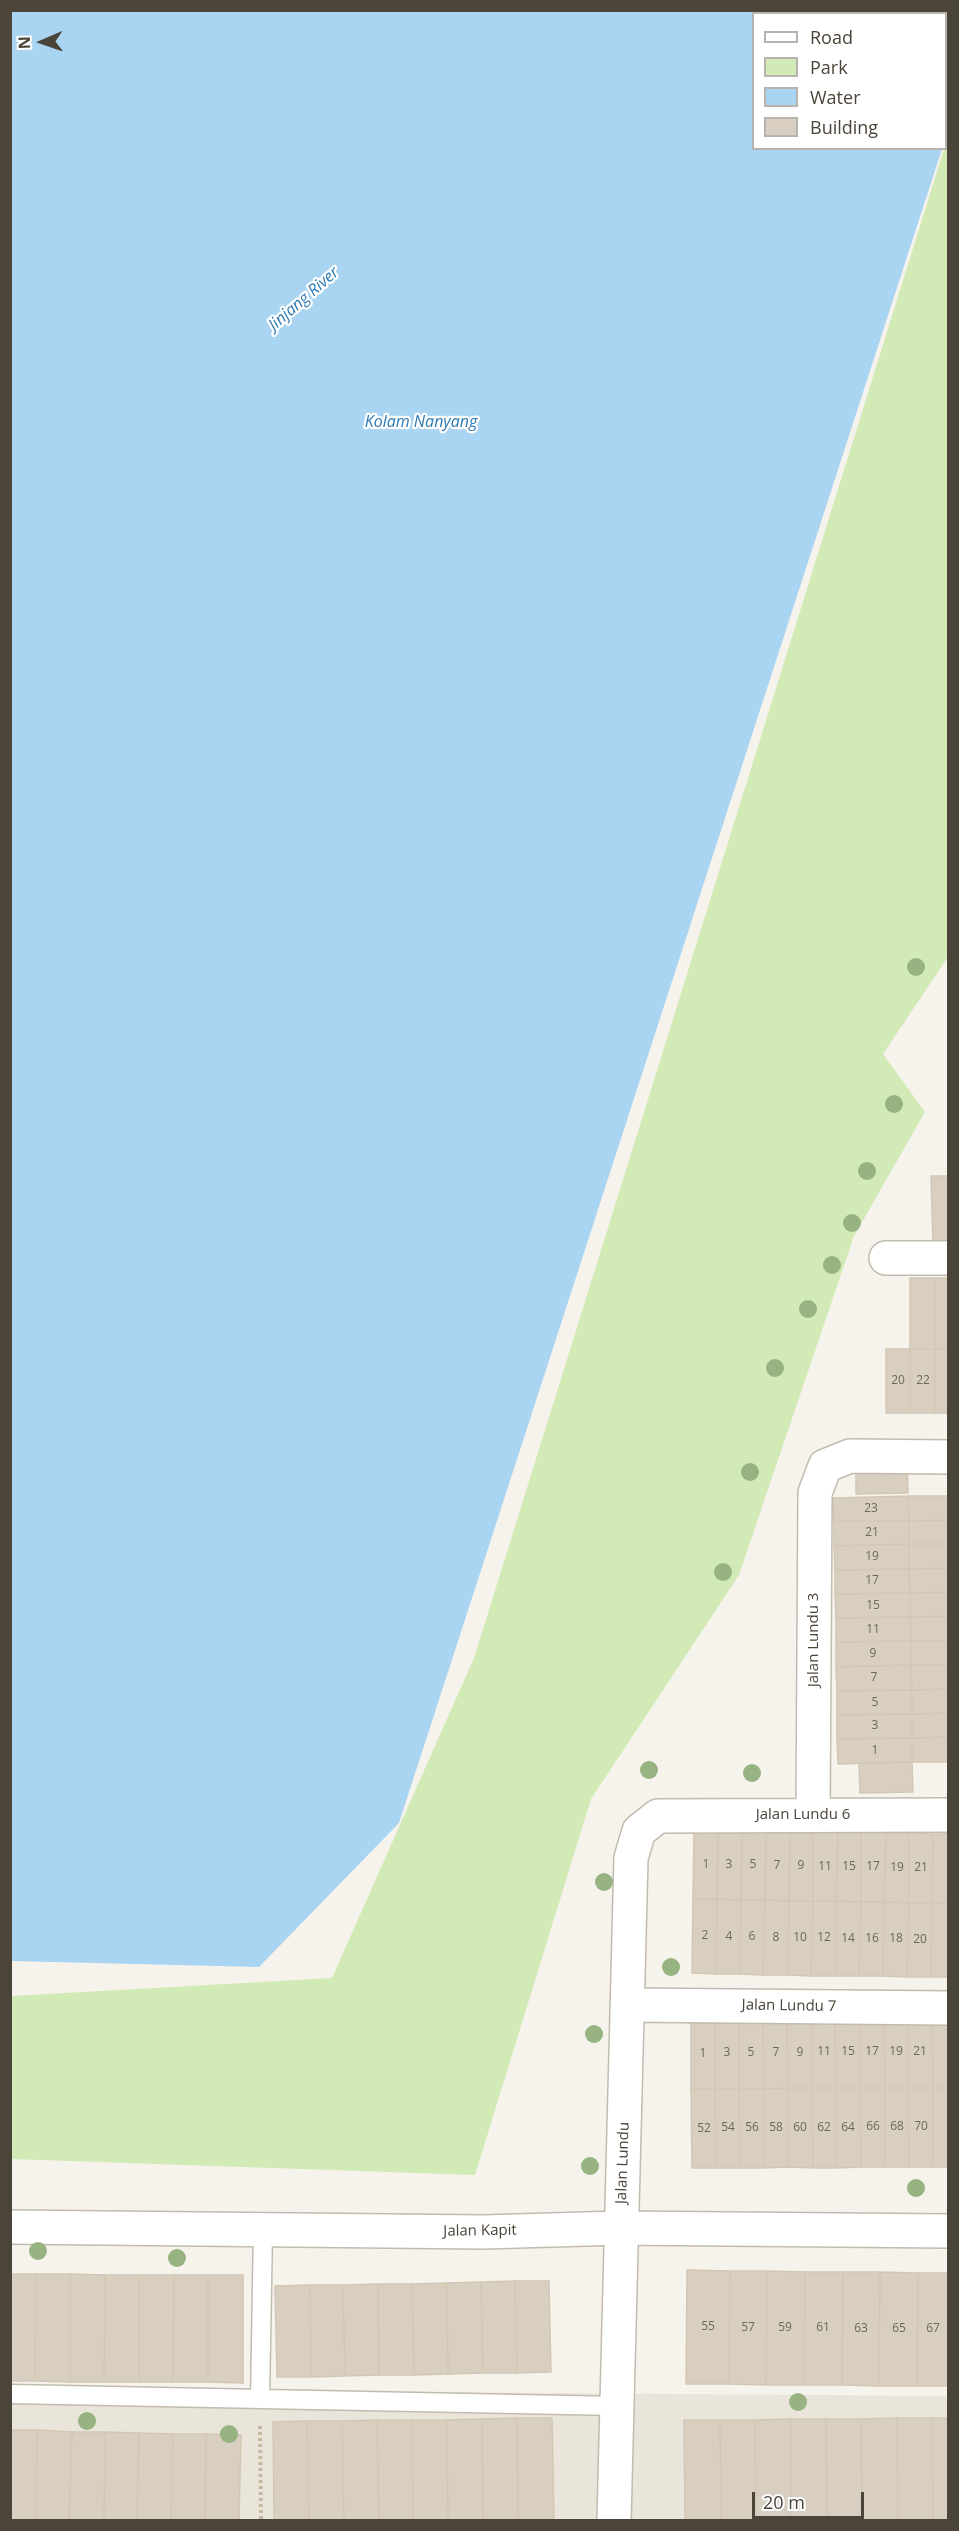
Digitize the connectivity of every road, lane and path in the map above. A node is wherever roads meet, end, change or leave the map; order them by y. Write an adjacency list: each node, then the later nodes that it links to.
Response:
1 (886, 1258): 2 (street)
2 (948, 1258)
3 (948, 1457): 4 (street, Jalan Lundu 3)
4 (813, 1815): 5 (street, Jalan Lundu 6); 6 (street, Jalan Lundu 6)
5 (948, 1815)
6 (658, 1816): 7 (street, Jalan Lundu)
7 (629, 2005): 8 (street, Jalan Lundu 7); 10 (street, Jalan Lundu)
8 (948, 2008)
9 (10, 2228): 11 (street, Jalan Kapit)
10 (620, 2228): 11 (street, Jalan Kapit); 12 (street, Jalan Kapit); 15 (street, Jalan Lundu)
11 (263, 2230): 14 (lane)
12 (948, 2231)
13 (10, 2394): 14 (lane)
14 (260, 2399): 15 (lane); 16 (path)
15 (616, 2406): 17 (street, Jalan Lundu)
16 (261, 2520)
17 (614, 2520)

